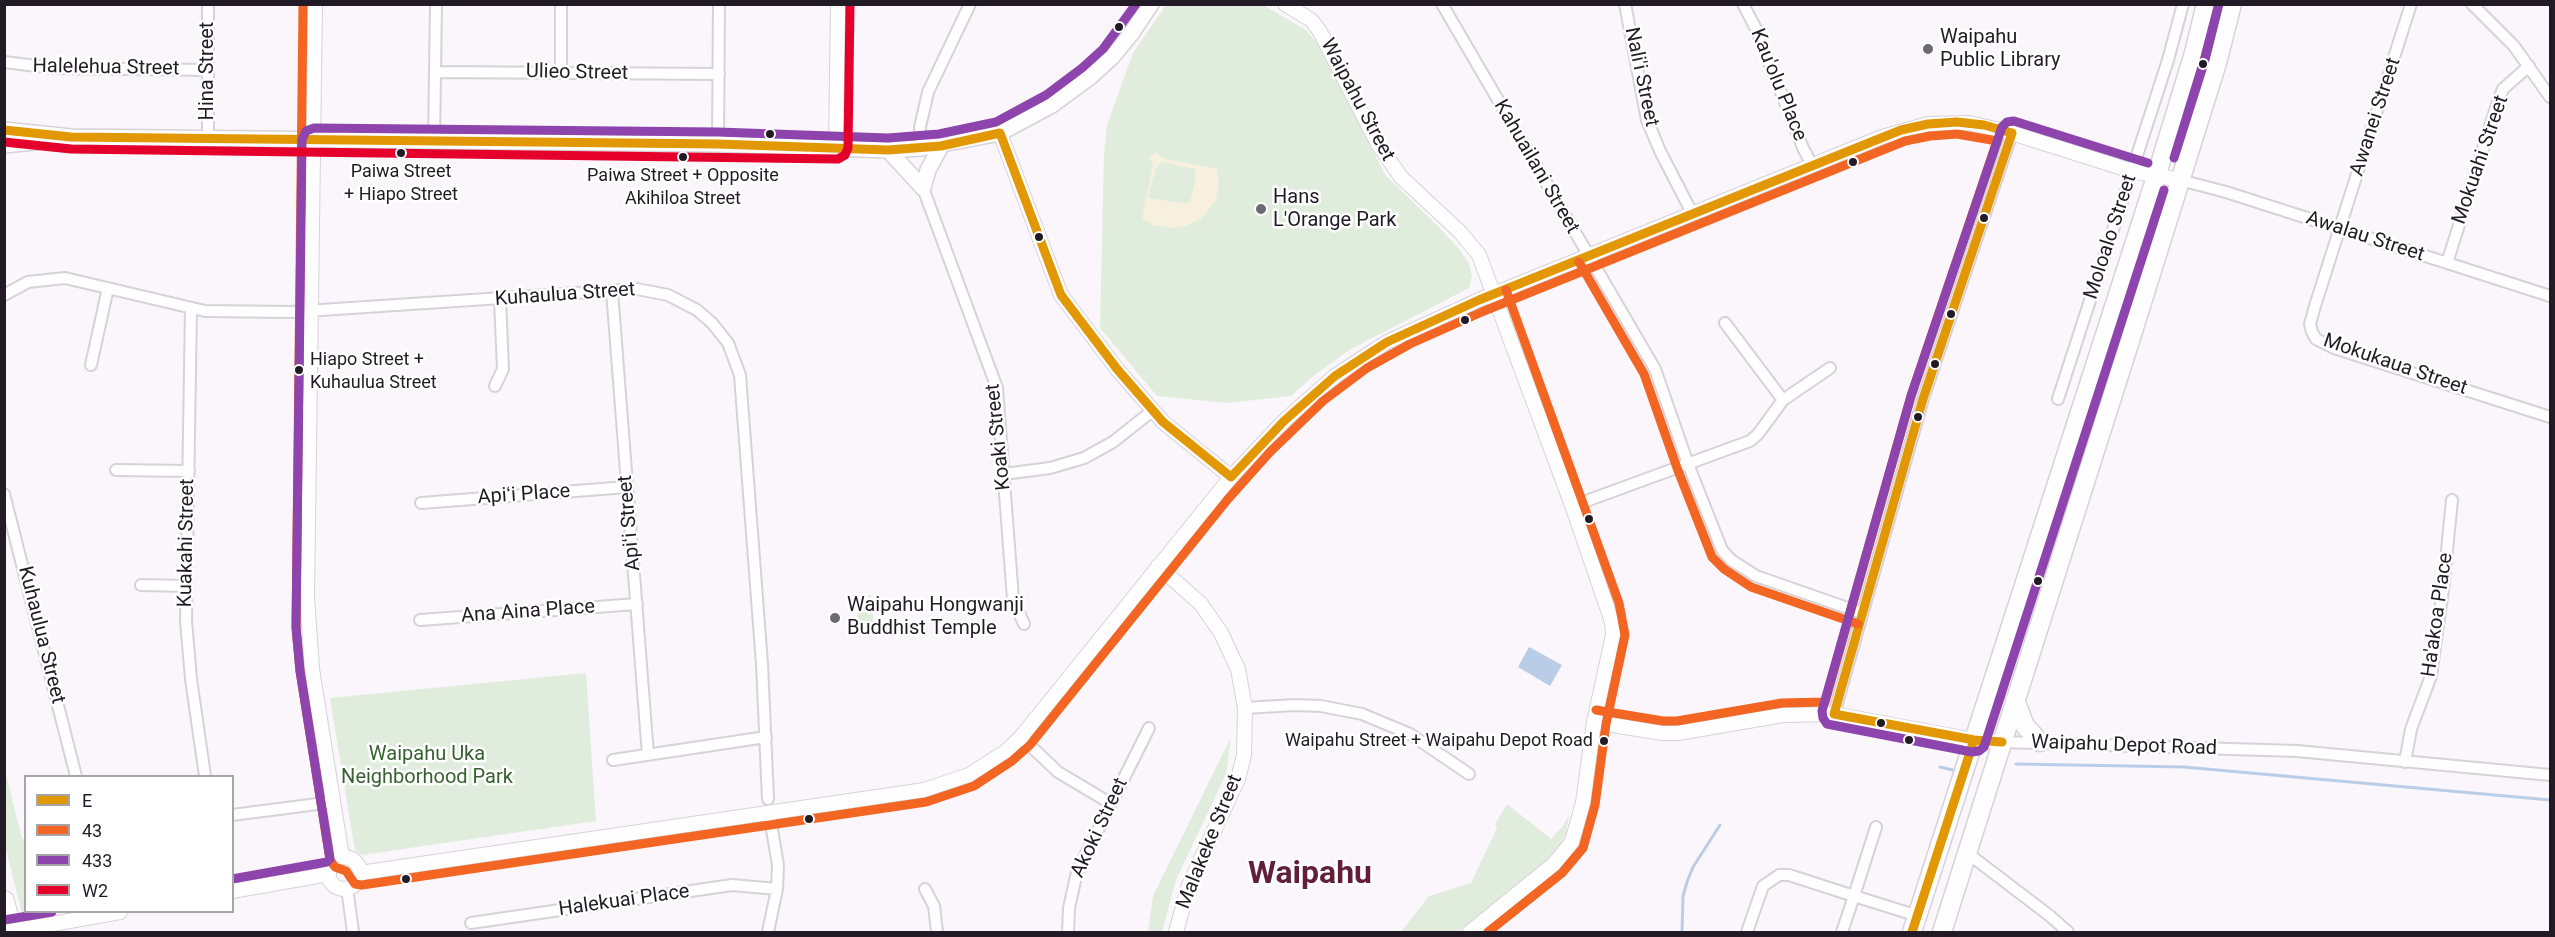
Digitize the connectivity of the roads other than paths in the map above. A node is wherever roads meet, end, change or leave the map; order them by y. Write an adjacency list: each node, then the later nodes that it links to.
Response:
1 (208, 4): 20 (street, Hina Street)
2 (315, 4): 30 (street)
3 (436, 4): 21 (street)
4 (561, 4): 22 (street)
5 (719, 4): 23 (street)
6 (838, 4): 35 (street)
7 (970, 4): 36 (street)
8 (1151, 4): 26 (main road)
9 (1285, 4): 50 (street, Waipahu Street)
10 (1442, 4): 45 (street, Kahuailani Street)
11 (1625, 4): 43 (street, Nali'i Street)
12 (1743, 4): 38 (street, Kau'olu Place)
13 (2183, 4): 39 (street, Moloalo Street)
14 (2206, 4): 40 (main road)
15 (2232, 4): 41 (main road)
16 (2411, 4): 44 (street, Awanei Street)
17 (2472, 4): 19 (street)
18 (4, 62): 20 (street, Halelehua Street)
19 (2529, 66): 24 (street); 46 (street, Mokuahi Street)
20 (208, 70): 29 (street, Hina Street)
21 (435, 72): 22 (street, Ulieo Street); 31 (street)
22 (561, 72): 23 (street, Ulieo Street)
23 (719, 75): 32 (street)
24 (2550, 97)
25 (4, 130): 28 (main road)
26 (1000, 133): 34 (main road); 61 (street)
27 (2012, 133): 38 (street); 39 (street); 77 (street)
28 (71, 137): 29 (main road); 33 (main road)
29 (208, 138): 30 (main road)
30 (314, 140): 31 (main road); 54 (street)
31 (434, 141): 32 (main road)
32 (718, 144): 35 (main road)
33 (4, 145)
34 (941, 146): 36 (main road); 42 (main road)
35 (836, 147): 37 (main road)
36 (921, 148): 37 (main road)
37 (888, 150): 42 (main road)
38 (1812, 165): 43 (street)
39 (2132, 171): 40 (street); 59 (street, Moloalo Street)
40 (2156, 177): 41 (street); 87 (main road)
41 (2180, 180): 44 (street, Awalau Street); 80 (main road)
42 (923, 188): 66 (street, Koaki Street)
43 (1692, 213): 45 (street)
44 (2340, 228): 46 (street, Awalau Street); 62 (street, Mokukaua Street)
45 (1589, 256): 50 (street); 63 (street, Kahuailani Street)
46 (2447, 263): 51 (street, Awalau Street)
47 (108, 288): 49 (street, Kuhaulua Street); 53 (street, Kuhaulua Street); 56 (street)
48 (612, 291): 52 (street, Kuhaulua Street); 68 (street, Apiʻi Street); 85 (street, Kuhaulua Street)
49 (5, 294)
50 (1495, 294): 67 (street); 72 (street, Waipahu Street)
51 (2550, 296)
52 (500, 299): 54 (street, Kuhaulua Street); 58 (street)
53 (191, 308): 54 (street, Kuhaulua Street); 65 (street, Kuakahi Street)
54 (312, 312): 97 (street)
55 (1725, 324): 60 (street)
56 (91, 365)
57 (1830, 368): 60 (street)
58 (495, 386)
59 (2058, 399)
60 (1783, 400): 63 (street)
61 (1152, 411): 66 (street); 67 (street)
62 (2550, 417)
63 (1688, 464): 72 (street); 77 (street, Kahuailani Street)
64 (116, 470): 65 (street)
65 (189, 471): 75 (street, Kuakahi Street)
66 (1004, 474): 79 (street, Koaki Street)
67 (1231, 477): 73 (street)
68 (627, 487): 71 (street, Apiʻi Place); 76 (street, Apiʻi Street)
69 (4, 494): 94 (street, Kuhaulua Street)
70 (2452, 500): 92 (street, Ha'akoa Place)
71 (421, 503)
72 (1573, 508): 83 (street, Waipahu Street)
73 (1158, 566): 81 (street, Malakeke Street); 86 (street)
74 (141, 585): 75 (street)
75 (186, 586): 95 (street, Kuakahi Street)
76 (637, 604): 78 (street, Ana Aina Place); 90 (street, Apiʻi Street)
77 (1862, 613): 82 (street)
78 (420, 620)
79 (1024, 624)
80 (2015, 700): 88 (main road); 89 (main road)
81 (1245, 708): 93 (street); 121 (street, Malakeke Street)
82 (1834, 714): 83 (street, Waipahu Depot Road); 87 (street, Waipahu Depot Road)
83 (1594, 722): 122 (street, Waipahu Street)
84 (1149, 728): 98 (street, Akoki Street)
85 (766, 737): 90 (street); 99 (street, Kuhaulua Street)
86 (1021, 737): 98 (street); 99 (street)
87 (1974, 740): 88 (street, Waipahu Depot Road); 114 (main road)
88 (2002, 742): 89 (street, Waipahu Depot Road); 102 (main road)
89 (2040, 742): 92 (street, Waipahu Depot Road)
90 (648, 755): 91 (street)
91 (613, 760)
92 (2405, 762): 96 (street, Waipahu Depot Road)
93 (1469, 774)
94 (75, 775)
95 (205, 775)
96 (2550, 775)
97 (333, 802): 100 (street); 103 (street)
98 (1110, 803): 120 (street, Akoki Street)
99 (768, 806): 104 (street); 107 (street, Kuhaulua Street)
100 (234, 815)
101 (1876, 827): 110 (street)
102 (1966, 852): 125 (main road); 126 (street)
103 (342, 857): 104 (street); 105 (street)
104 (360, 873): 106 (street)
105 (328, 874): 106 (street); 109 (street)
106 (346, 888): 117 (street)
107 (777, 889): 113 (street, Halekuai Place); 118 (street, Kuhaulua Street)
108 (925, 889): 119 (street)
109 (234, 891)
110 (1854, 896): 114 (street); 123 (street); 124 (street)
111 (4, 901): 116 (highway)
112 (114, 913): 115 (street, bridge)
113 (471, 923)
114 (1915, 924)
115 (4, 932)
116 (12, 933)
117 (353, 933)
118 (768, 933)
119 (937, 933)
120 (1068, 933)
121 (1176, 933)
122 (1470, 933)
123 (1747, 933)
124 (1842, 933)
125 (1941, 933)
126 (2067, 933)

